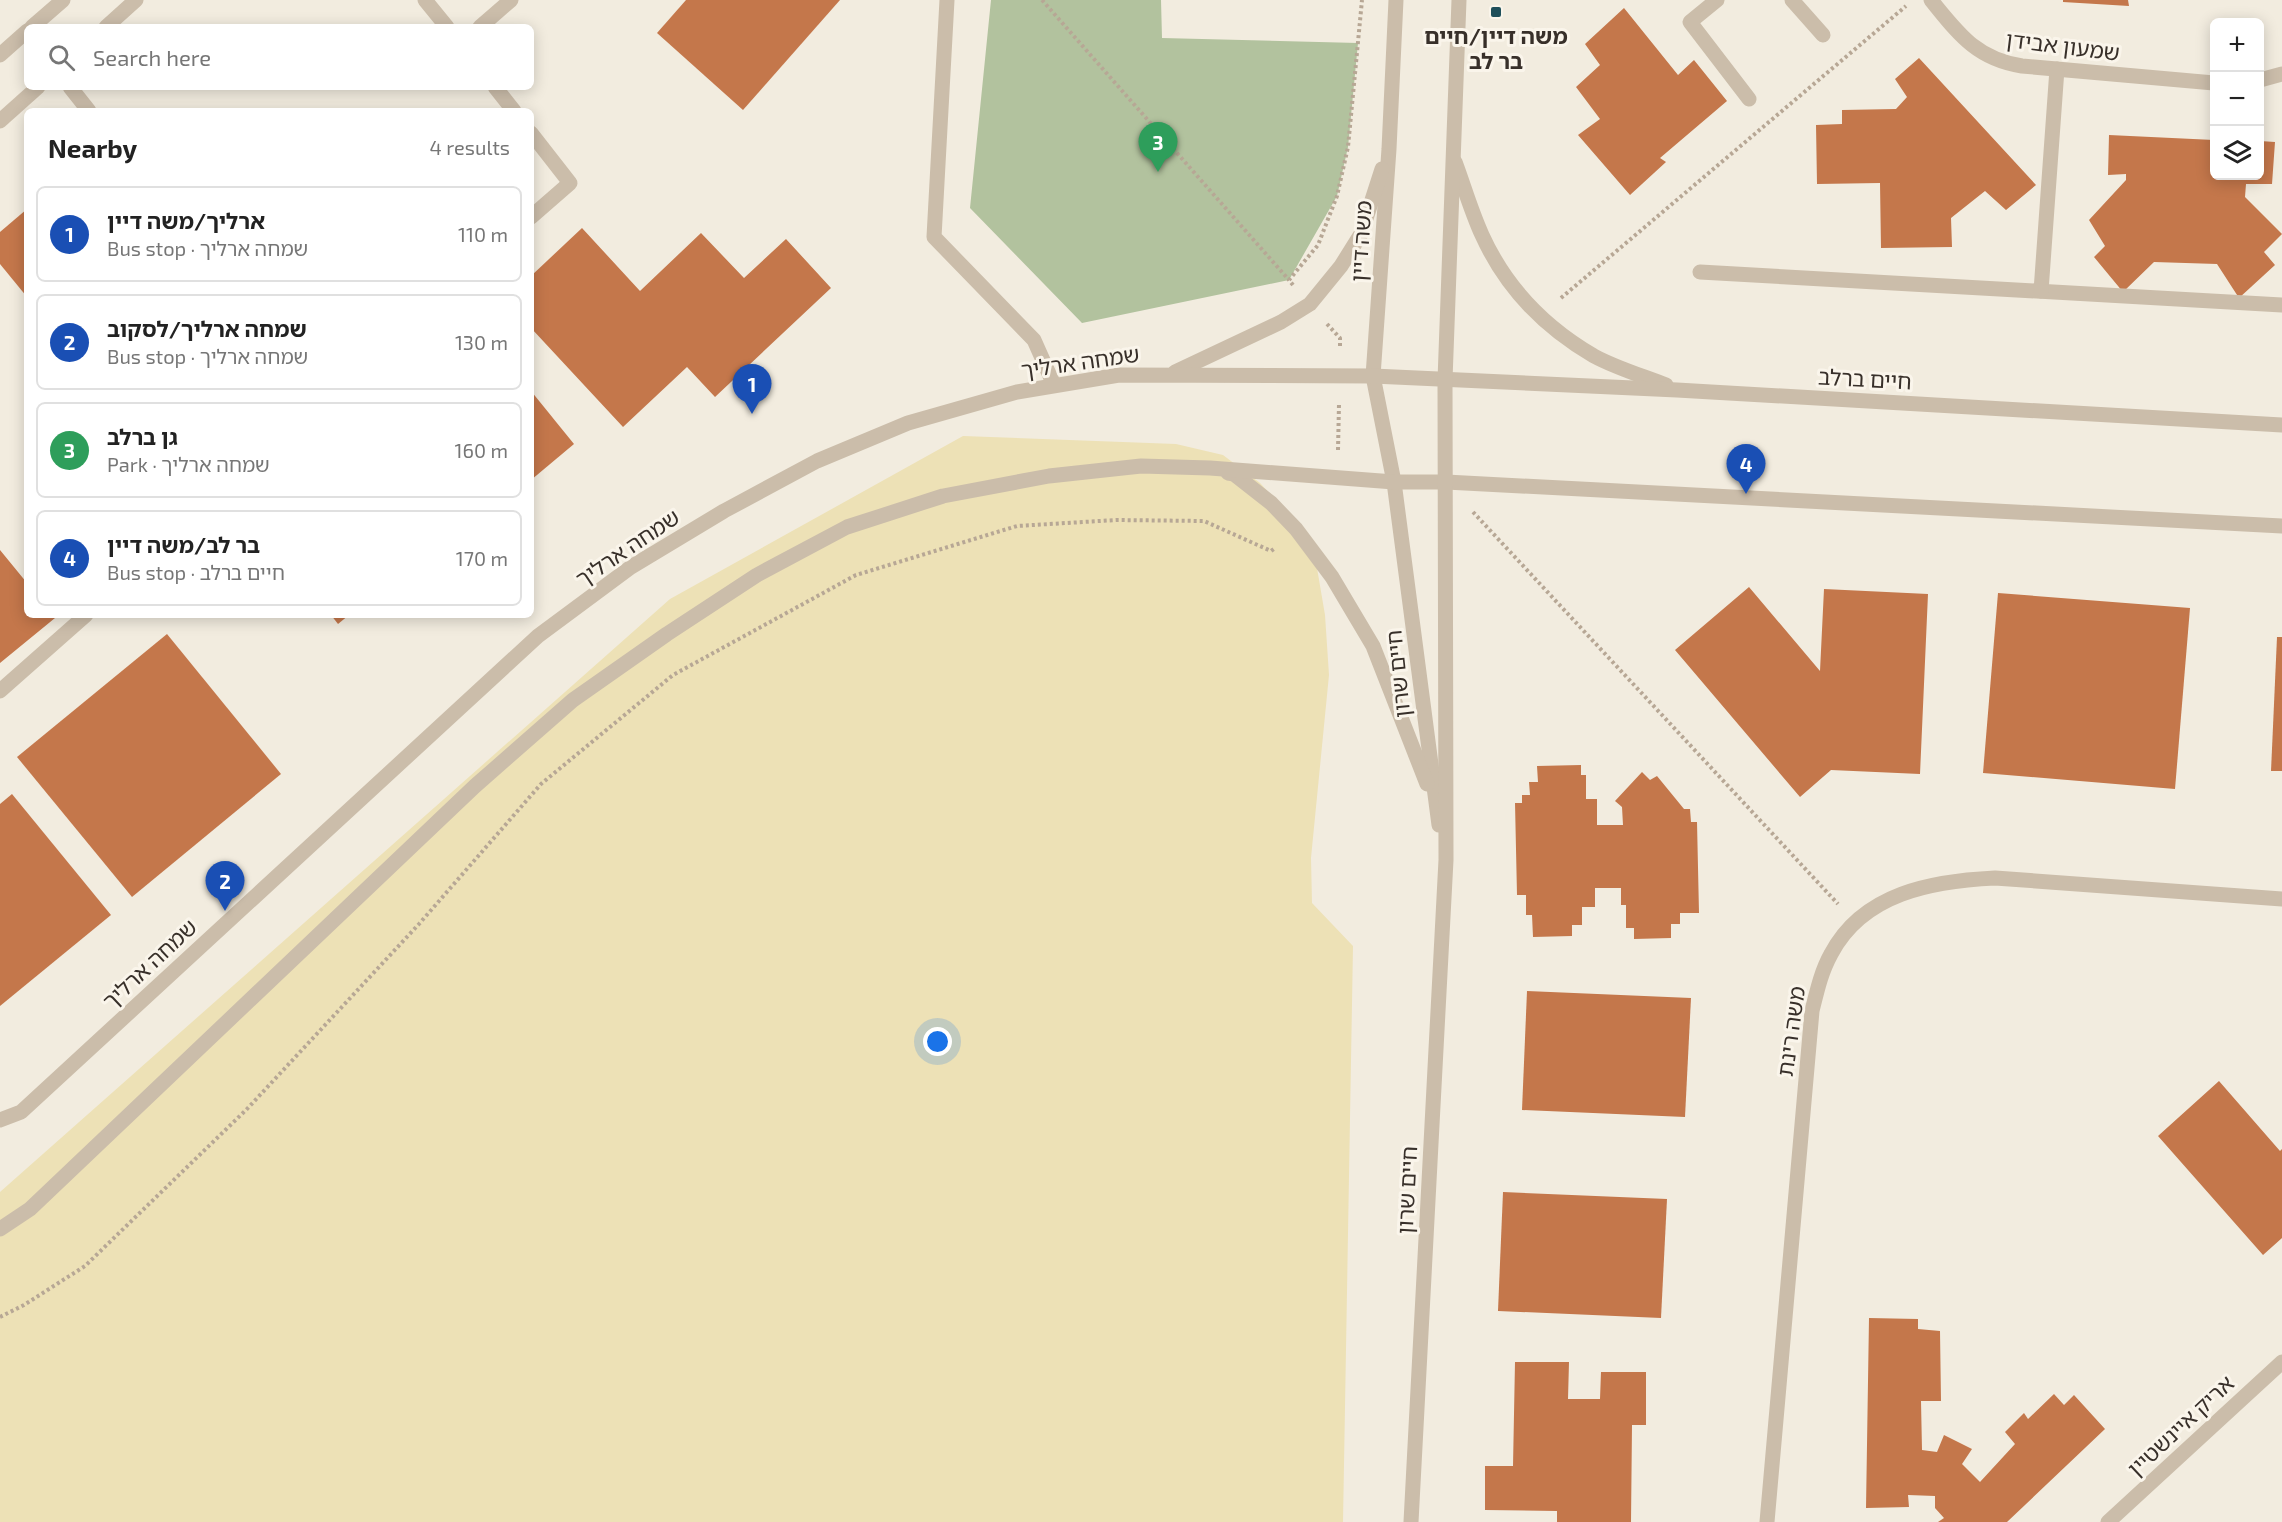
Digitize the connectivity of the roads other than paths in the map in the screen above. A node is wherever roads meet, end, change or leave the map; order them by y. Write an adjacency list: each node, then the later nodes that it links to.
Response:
1 (63, 0): 11 (street)
2 (136, 0): 12 (street)
3 (425, 0): 13 (street)
4 (511, 0): 14 (street)
5 (947, 0): 39 (street)
6 (1396, 0): 30 (street, משה דיין)
7 (1460, 0): 31 (street)
8 (1717, 0): 25 (street)
9 (1792, 0): 16 (street)
10 (1931, 0): 18 (street, שמעון אבידן)
11 (35, 24)
12 (109, 24)
13 (445, 24)
14 (483, 24)
15 (24, 34): 17 (street)
16 (1823, 35)
17 (0, 55)
18 (2057, 69): 21 (street, שמעון אבידן); 34 (street)
19 (2282, 74): 20 (street)
20 (2264, 79)
21 (2210, 83)
22 (36, 90): 28 (street)
23 (72, 90): 26 (street)
24 (497, 90): 27 (street)
25 (1749, 99)
26 (87, 108)
27 (512, 108)
28 (0, 121)
29 (534, 137): 32 (street)
30 (1389, 149): 36 (street); 37 (street, משה דיין)
31 (1452, 154): 38 (street); 40 (street)
32 (534, 214)
33 (1700, 272): 34 (street)
34 (2041, 291): 35 (street)
35 (2282, 305)
36 (1170, 374): 37 (street, שמחה ארליך); 39 (street, שמחה ארליך)
37 (1373, 376): 38 (street, שמחה ארליך); 43 (street, משה דיין)
38 (1445, 380): 40 (street, חיים ברלב); 44 (street)
39 (1054, 386): 51 (street, שמחה ארליך)
40 (1677, 390): 41 (street, חיים ברלב)
41 (2282, 425)
42 (1141, 466): 43 (street); 48 (street); 52 (street)
43 (1394, 482): 44 (street); 48 (street, חיים שרון)
44 (1446, 482): 45 (street); 49 (street, חיים שרון)
45 (2282, 526)
46 (83, 618): 47 (street)
47 (0, 691)
48 (1435, 805): 49 (street, חיים שרון)
49 (1446, 860): 54 (street, חיים שרון)
50 (2282, 899): 55 (street, משה רינת)
51 (0, 1120)
52 (0, 1229)
53 (2282, 1362): 56 (street, אריק איינשטיין)
54 (1411, 1522)
55 (1767, 1522)
56 (2108, 1522)

